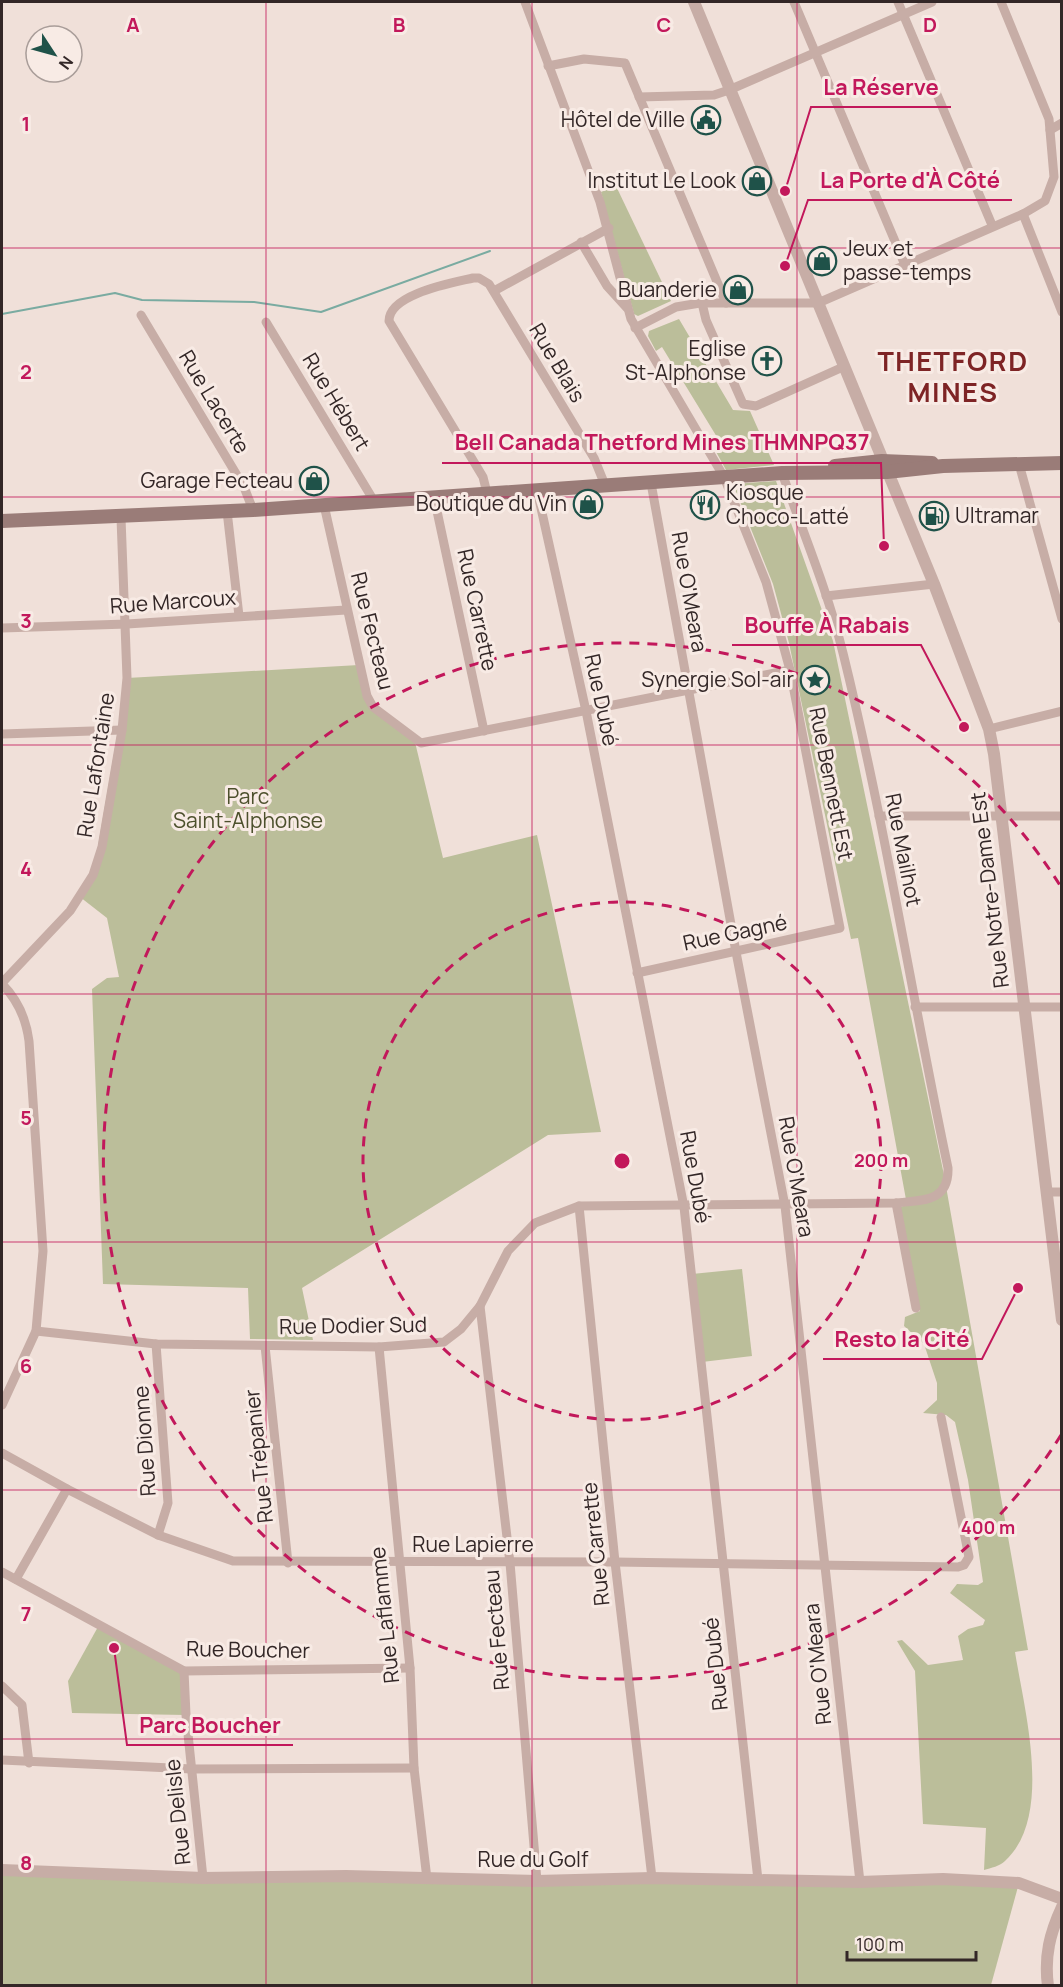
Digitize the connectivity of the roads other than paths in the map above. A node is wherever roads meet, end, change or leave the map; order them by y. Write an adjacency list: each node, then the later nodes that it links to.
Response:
1 (525, 2): 9 (street)
2 (694, 2): 10 (street, Rue Notre-Dame Est)
3 (794, 2): 8 (street)
4 (898, 2): 7 (street)
5 (932, 2): 7 (street)
6 (1001, 2): 13 (street)
7 (903, 13): 8 (street); 15 (street)
8 (816, 51): 10 (street); 18 (street)
9 (548, 66): 11 (street); 16 (street)
10 (729, 90): 11 (street); 22 (street, Rue Notre-Dame Est)
11 (639, 97): 21 (street)
12 (1062, 123): 13 (street)
13 (1050, 130): 14 (street)
14 (1023, 214): 15 (street); 24 (street)
15 (992, 225): 18 (street)
16 (609, 228): 17 (street); 23 (street)
17 (581, 242): 19 (street); 23 (street)
18 (905, 265): 22 (street)
19 (494, 291): 35 (street, Rue Blais); 37 (street)
20 (702, 303): 21 (street); 27 (street); 28 (street)
21 (726, 303): 22 (street)
22 (818, 303): 28 (street, Rue Notre-Dame Est)
23 (627, 308): 27 (street, Rue Bennett Est)
24 (1062, 312)
25 (141, 315): 41 (street, Rue Lacerte)
26 (266, 322): 39 (street, Rue Hébert)
27 (635, 328): 33 (street, Rue Bennett Est)
28 (843, 367): 31 (street, Rue Notre-Dame Est)
29 (1062, 463): 30 (main road)
30 (1018, 464): 31 (main road); 45 (street)
31 (885, 467): 32 (main road); 47 (street, Rue Notre-Dame Est)
32 (782, 473): 33 (main road); 48 (street, Rue Mailhot)
33 (724, 477): 34 (main road); 54 (street, Rue Bennett Est)
34 (651, 483): 35 (main road); 55 (street, Rue O'Meara)
35 (605, 485): 36 (main road)
36 (537, 490): 37 (main road); 56 (street, Rue Dubé)
37 (487, 494): 38 (main road)
38 (434, 497): 39 (main road); 60 (street, Rue Carrette)
39 (374, 501): 40 (main road)
40 (324, 505): 41 (main road); 49 (street, Rue Fecteau)
41 (253, 510): 42 (main road)
42 (227, 512): 43 (main road); 50 (street)
43 (121, 518): 44 (main road); 52 (street, Rue Lafontaine)
44 (2, 521)
45 (1050, 579): 46 (street); 51 (street)
46 (1062, 579)
47 (934, 584): 48 (street); 58 (street, Rue Notre-Dame Est)
48 (826, 596): 62 (street, Rue Mailhot)
49 (346, 610): 50 (street, Rue Marcoux); 60 (street, Rue Fecteau)
50 (239, 616): 52 (street, Rue Marcoux)
51 (1062, 619)
52 (127, 624): 53 (street, Rue Marcoux); 59 (street, Rue Lafontaine)
53 (2, 627)
54 (790, 670): 55 (street); 65 (street, Rue Bennett Est)
55 (688, 692): 56 (street); 66 (street, Rue O'Meara)
56 (586, 711): 60 (street); 67 (street, Rue Dubé)
57 (1062, 711): 58 (street)
58 (989, 729): 63 (street, Rue Notre-Dame Est)
59 (122, 730): 61 (street); 68 (street, Rue Lafontaine)
60 (484, 731)
61 (2, 734)
62 (879, 816): 63 (street); 70 (street, Rue Mailhot)
63 (1000, 816): 64 (street); 69 (street, Rue Notre-Dame Est)
64 (1062, 816)
65 (840, 928): 66 (street, Rue Gagné)
66 (736, 952): 67 (street, Rue Gagné); 76 (street, Rue O'Meara)
67 (637, 973): 77 (street, Rue Dubé)
68 (2, 984): 81 (street)
69 (1024, 1006): 70 (street); 71 (street); 72 (street, Rue Notre-Dame Est)
70 (915, 1007): 74 (street, Rue Mailhot)
71 (1062, 1007)
72 (1046, 1192): 73 (street); 80 (street, Rue Notre-Dame Est)
73 (1062, 1192)
74 (896, 1203): 76 (street, Rue Dodier Sud); 79 (street)
75 (579, 1206): 77 (street, Rue Dodier Sud); 78 (street, Rue Dodier Sud); 90 (street, Rue Carrette)
76 (785, 1206): 77 (street, Rue Dodier Sud); 95 (street, Rue O'Meara)
77 (684, 1207): 94 (street, Rue Dubé)
78 (480, 1306): 84 (street, Rue Dodier Sud); 93 (street, Rue Fecteau)
79 (916, 1308)
80 (1062, 1320)
81 (36, 1331): 82 (street, Rue Dodier Sud); 85 (street)
82 (156, 1344): 83 (street, Rue Dodier Sud); 89 (street, Rue Dionne)
83 (266, 1346): 84 (street, Rue Dodier Sud); 91 (street, Rue Trépanier)
84 (379, 1347): 92 (street, Rue Laflamme)
85 (2, 1405)
86 (941, 1418): 95 (street, Rue Lapierre)
87 (2, 1453): 88 (street, Rue Lapierre)
88 (67, 1489): 89 (street, Rue Lapierre); 97 (street)
89 (158, 1534): 91 (street, Rue Lapierre)
90 (615, 1562): 93 (street, Rue Lapierre); 94 (street, Rue Lapierre); 107 (street, Rue Carrette)
91 (288, 1563): 92 (street, Rue Lapierre)
92 (398, 1563): 93 (street, Rue Lapierre); 98 (street, Rue Laflamme)
93 (510, 1563): 110 (street, Rue Fecteau)
94 (723, 1563): 95 (street, Rue Lapierre); 109 (street, Rue Dubé)
95 (825, 1565): 111 (street, Rue O'Meara)
96 (2, 1572): 97 (street, Rue Boucher)
97 (16, 1580): 99 (street, Rue Boucher)
98 (410, 1668): 99 (street, Rue Boucher); 103 (street, Rue Laflamme)
99 (184, 1671): 104 (street, Rue Delisle)
100 (2, 1686): 102 (street)
101 (2, 1760): 102 (street)
102 (29, 1763): 104 (street)
103 (414, 1768): 104 (street); 108 (street, Rue Laflamme)
104 (192, 1769): 106 (street, Rue Delisle)
105 (2, 1870): 106 (street, Rue du Golf)
106 (203, 1878): 108 (street, Rue du Golf)
107 (652, 1878): 109 (street, Rue du Golf); 110 (street, Rue du Golf)
108 (427, 1879): 110 (street, Rue du Golf)
109 (758, 1880): 111 (street, Rue du Golf)
110 (537, 1881)
111 (860, 1882): 112 (street, Rue du Golf)
112 (1062, 1899)
113 (1062, 1907): 114 (street)
114 (1048, 1986)

